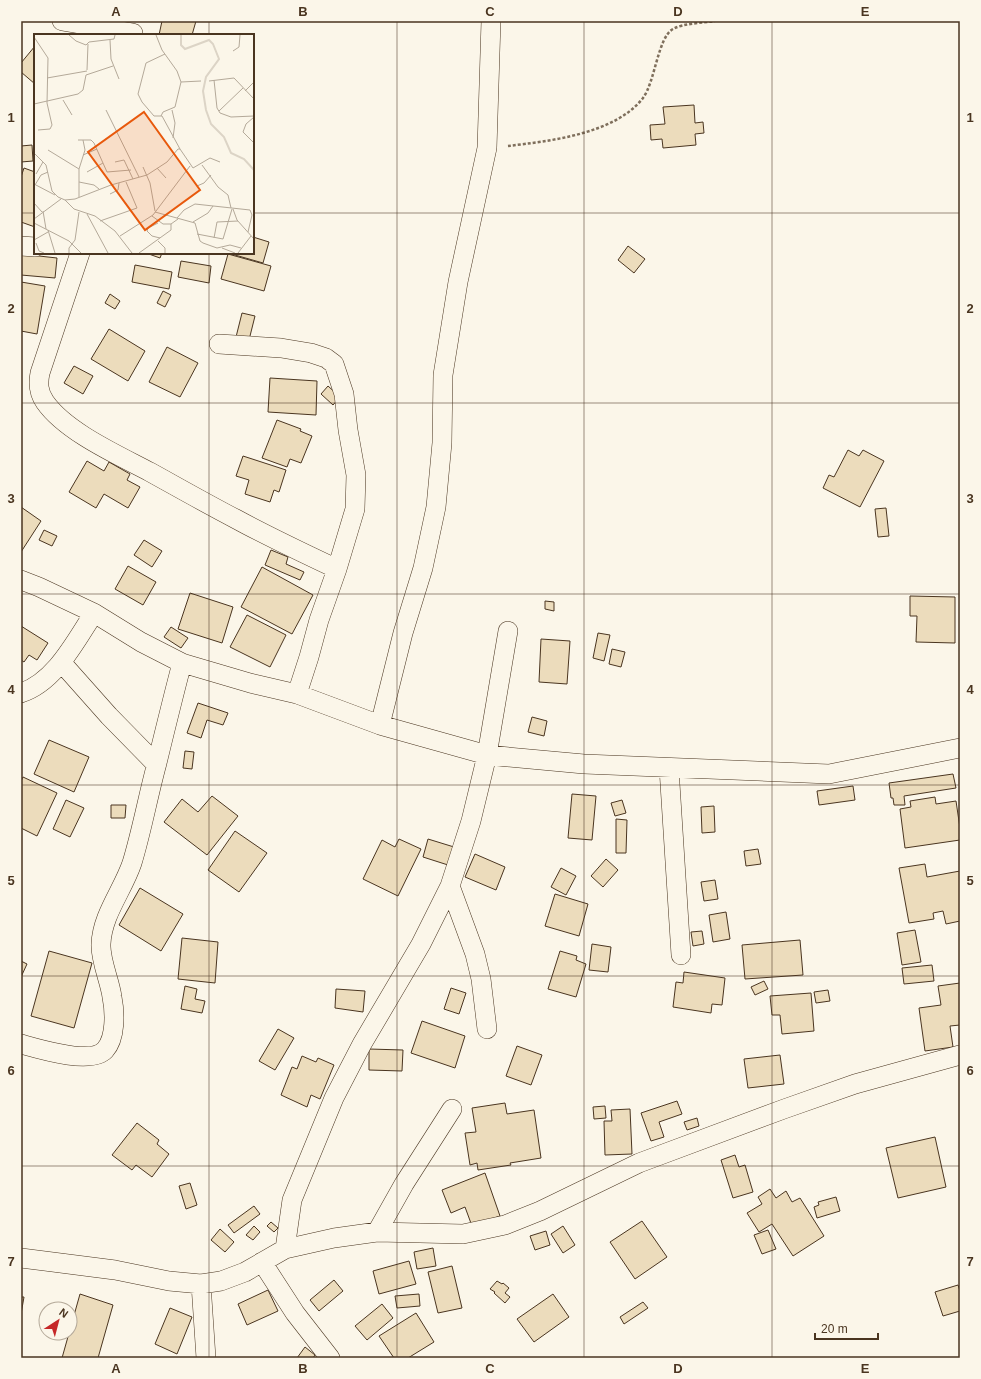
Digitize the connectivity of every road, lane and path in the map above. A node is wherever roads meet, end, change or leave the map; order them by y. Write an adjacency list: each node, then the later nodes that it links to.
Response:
1 (62, 21): 4 (street)
2 (491, 21): 5 (street)
3 (716, 21): 5 (path)
4 (134, 30)
5 (487, 148): 18 (street)
6 (21, 246): 7 (street)
7 (34, 247)
8 (80, 254): 10 (street)
9 (219, 344): 10 (street)
10 (337, 569): 17 (street)
11 (21, 580): 12 (street)
12 (94, 613): 14 (street); 15 (street)
13 (508, 631): 20 (street)
14 (61, 662): 16 (street); 21 (street)
15 (182, 664): 17 (street); 21 (street)
16 (21, 693)
17 (297, 694): 18 (street)
18 (380, 725): 20 (street)
19 (960, 748): 22 (street)
20 (487, 755): 22 (street); 23 (street)
21 (156, 764): 26 (street)
22 (669, 768): 24 (street)
23 (450, 886): 25 (street); 30 (street)
24 (681, 955)
25 (487, 1029)
26 (21, 1044)
27 (960, 1055): 29 (street)
28 (452, 1109): 29 (street)
29 (377, 1232): 30 (street)
30 (284, 1249): 32 (street)
31 (21, 1258): 33 (street)
32 (262, 1262): 33 (street); 35 (street)
33 (201, 1284): 34 (street)
34 (206, 1358)
35 (330, 1358)

